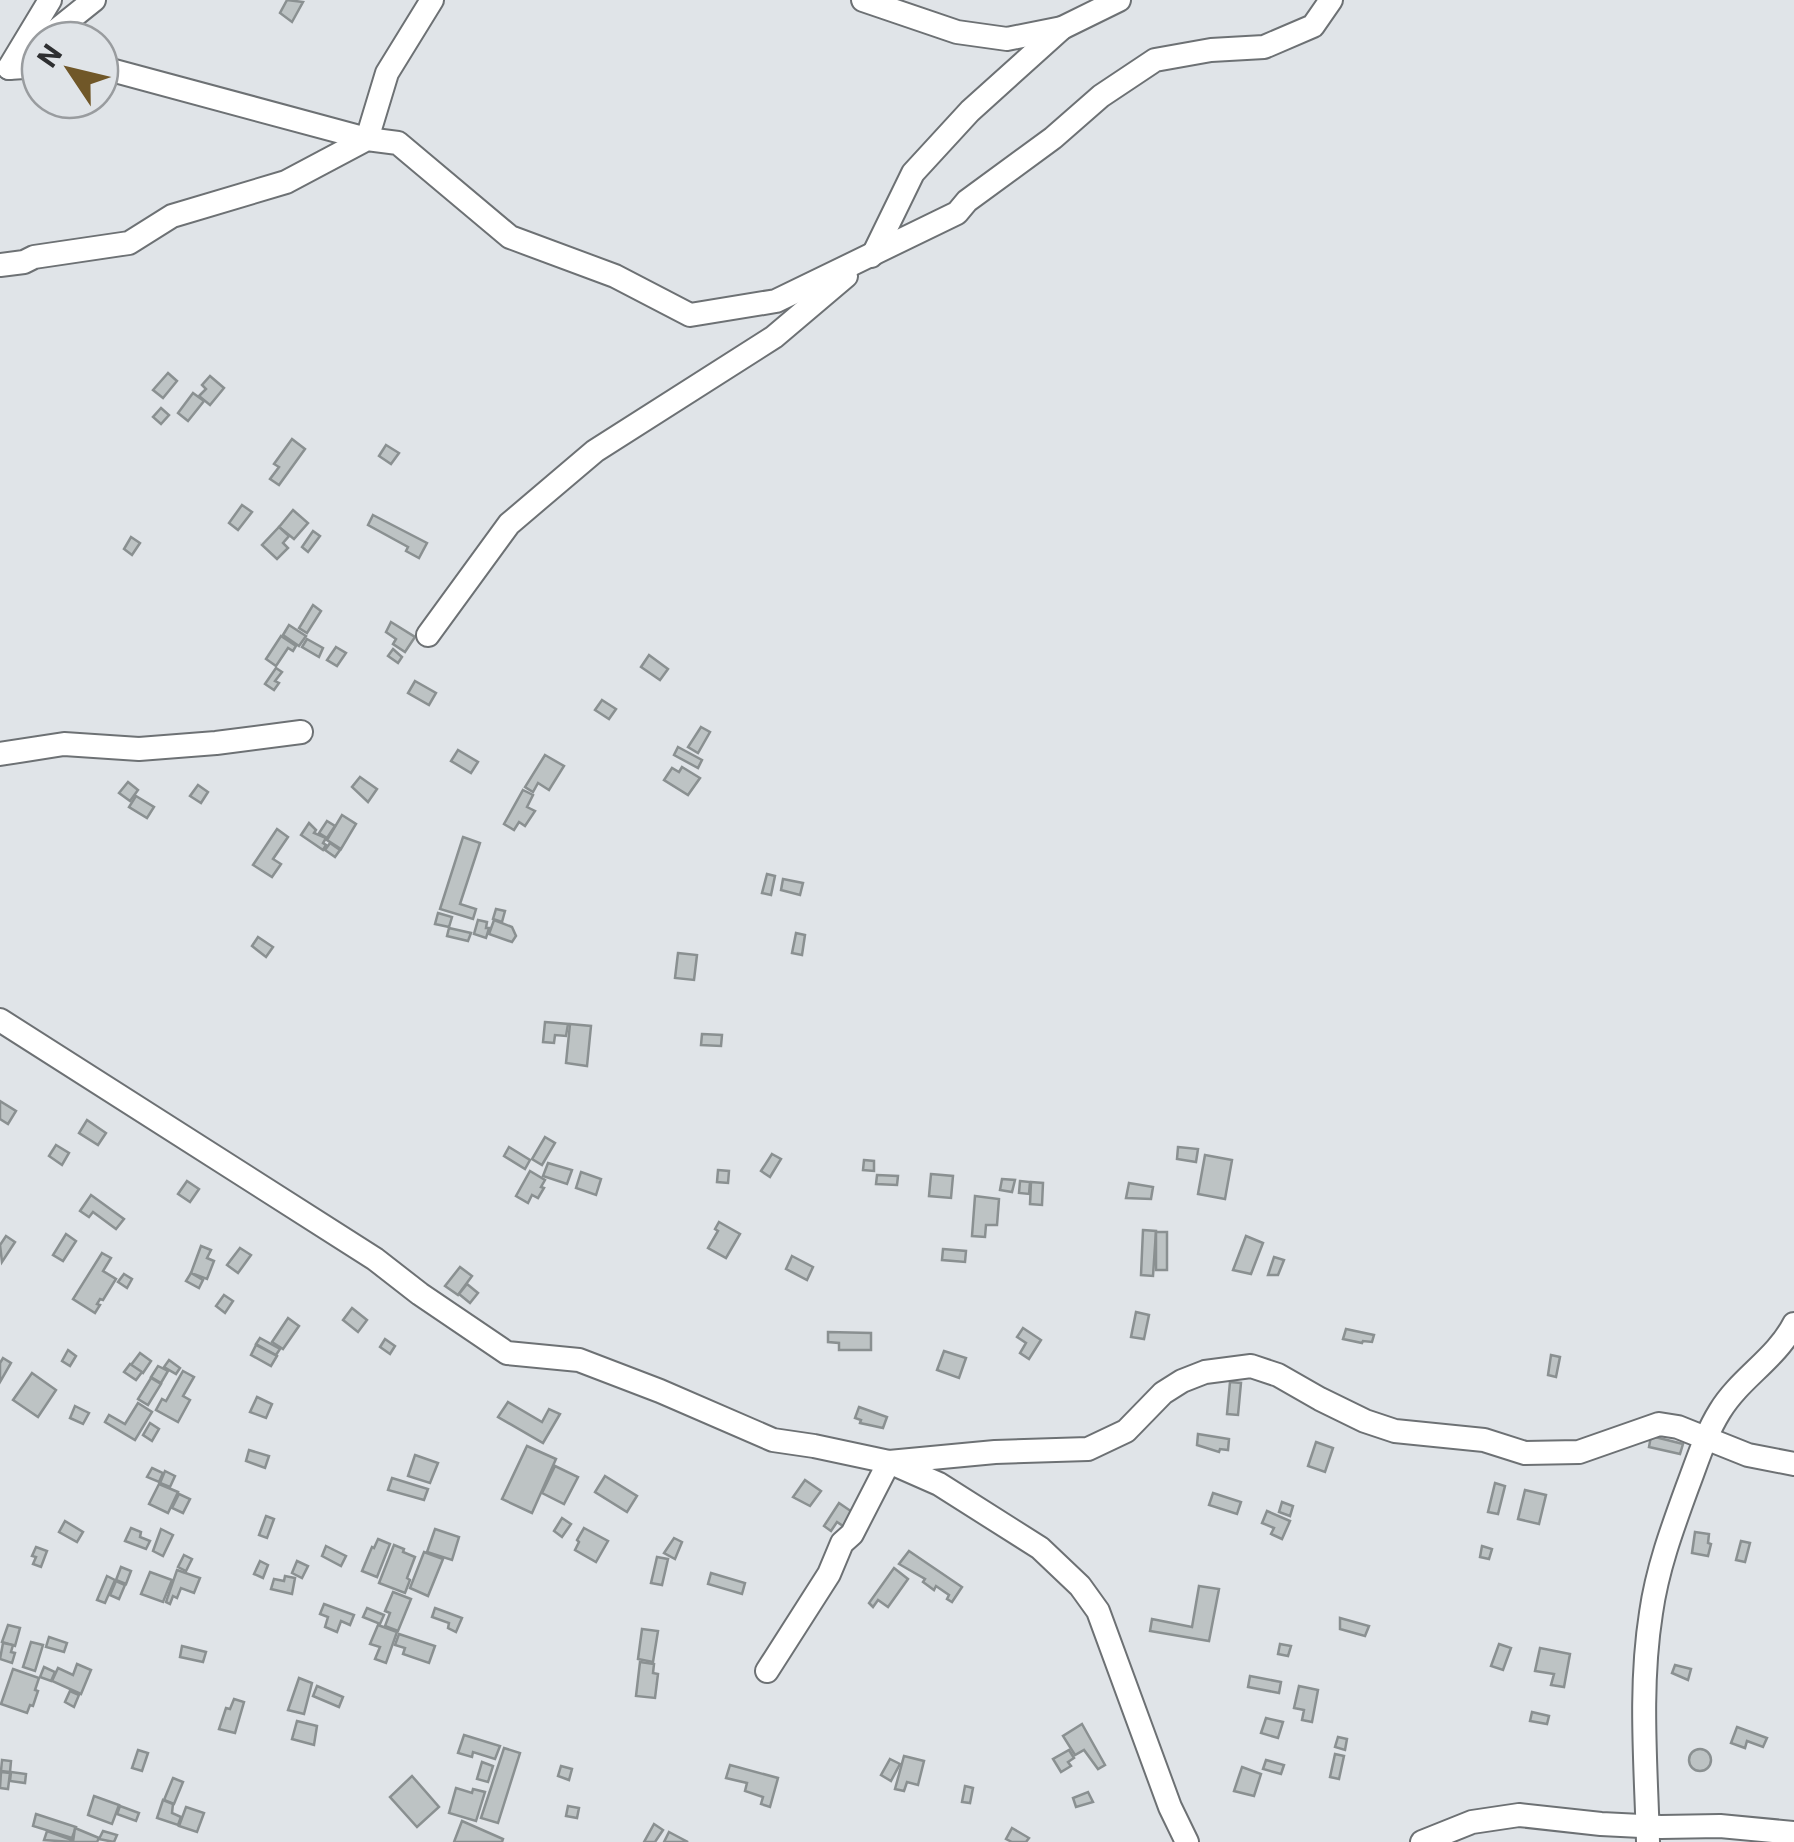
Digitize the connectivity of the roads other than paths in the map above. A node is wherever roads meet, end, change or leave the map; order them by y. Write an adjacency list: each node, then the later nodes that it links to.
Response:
1 (50, 0): 10 (street)
2 (94, 0): 7 (street)
3 (432, 0): 11 (street)
4 (864, 0): 8 (street)
5 (1119, 0): 8 (street)
6 (1331, 0): 12 (street)
7 (69, 20)
8 (1062, 28): 12 (street)
9 (120, 72): 11 (street)
10 (4, 73)
11 (367, 138): 12 (street); 13 (street)
12 (874, 253): 14 (street)
13 (0, 265)
14 (428, 635)
15 (301, 732): 16 (street)
16 (0, 754)
17 (0, 1020): 20 (street)
18 (1794, 1324): 19 (street)
19 (1705, 1438): 20 (street); 21 (street); 24 (street)
20 (889, 1462): 22 (street); 25 (street)
21 (1794, 1464)
22 (767, 1671)
23 (1794, 1832): 24 (street)
24 (1648, 1834): 26 (street)
25 (1187, 1842)
26 (1422, 1842)

